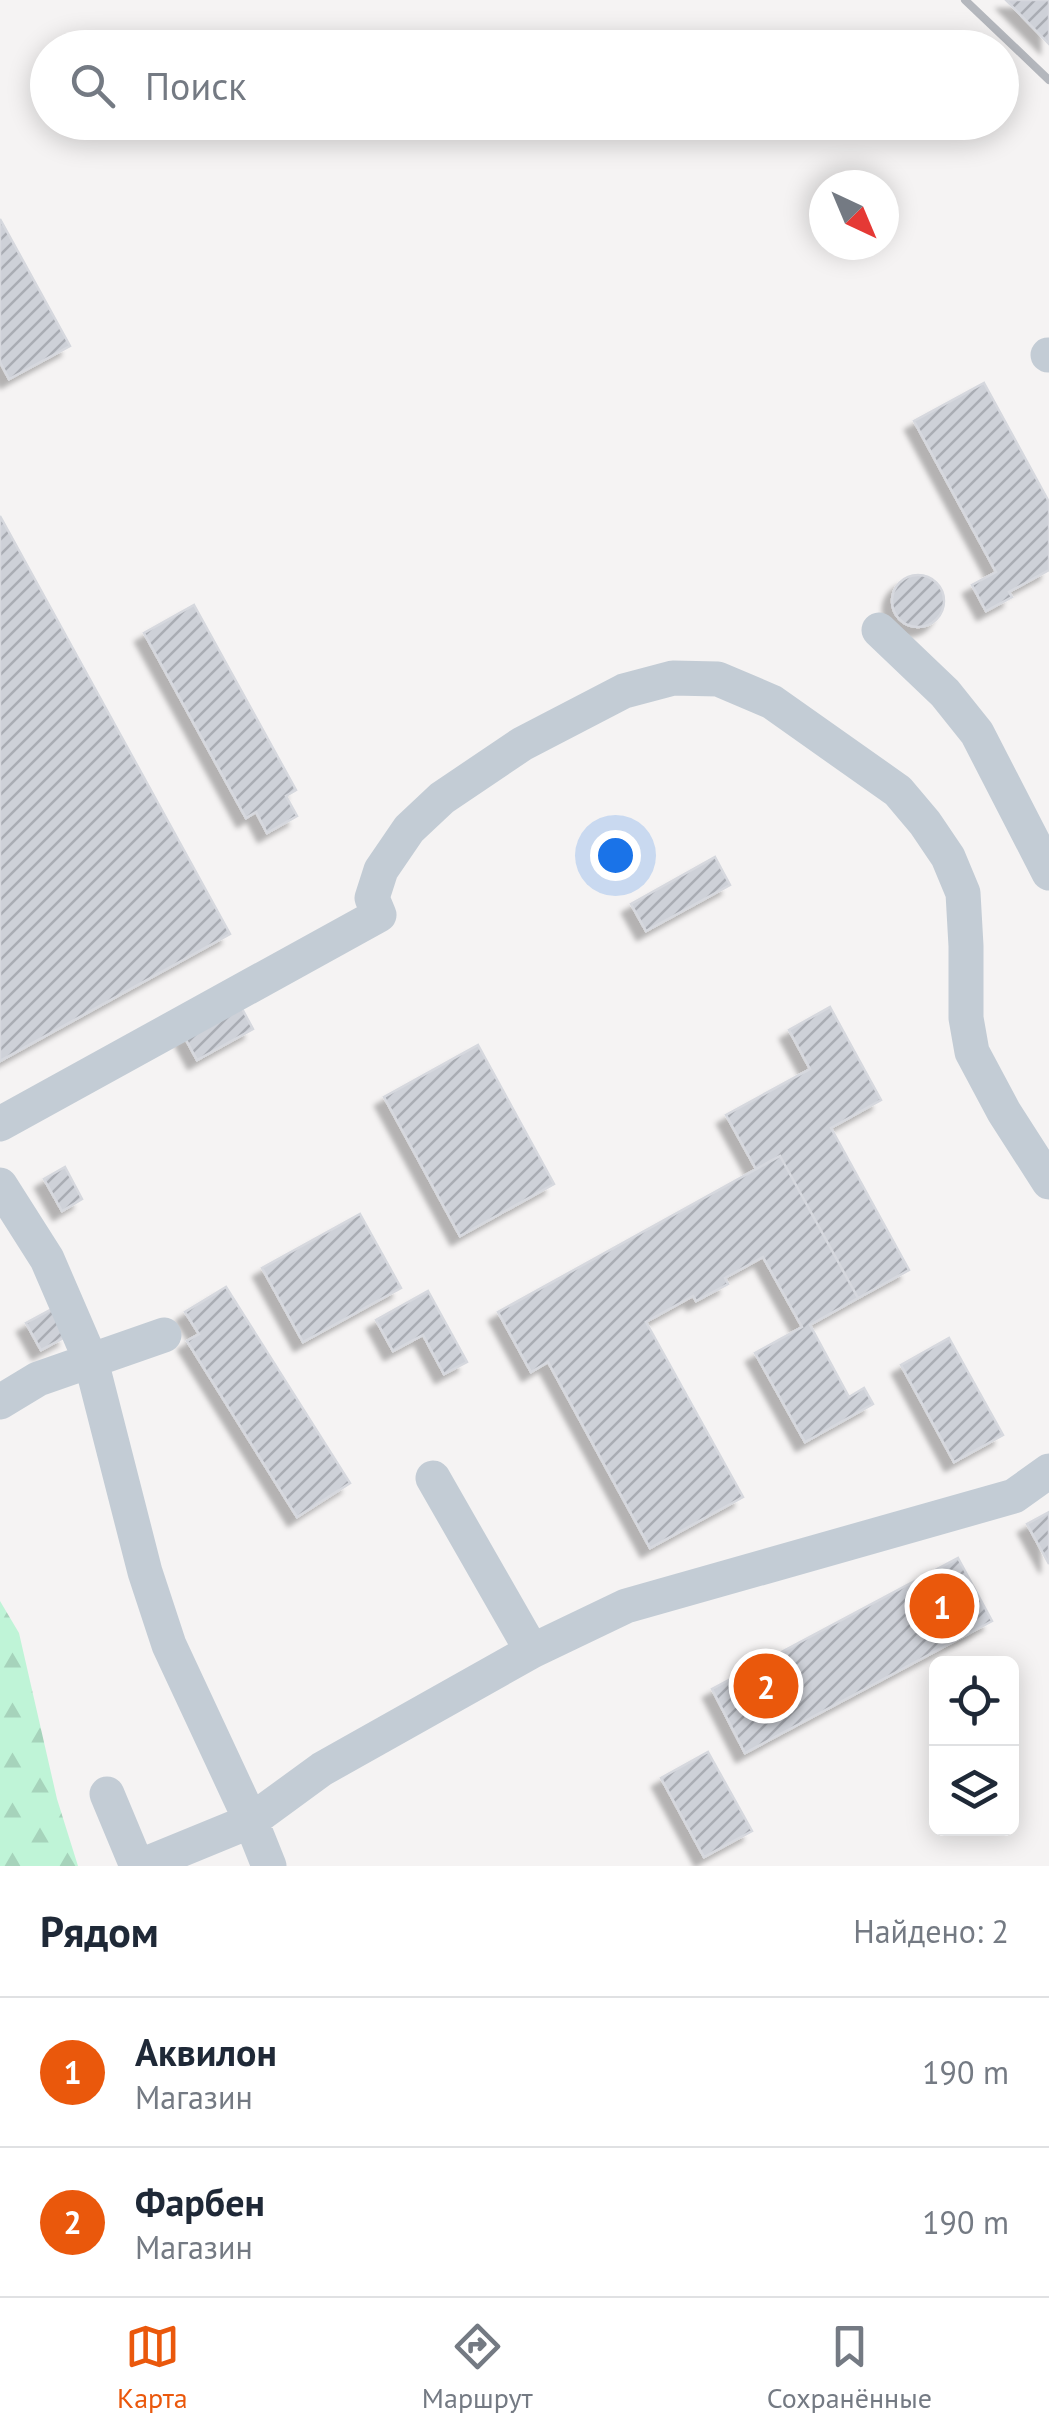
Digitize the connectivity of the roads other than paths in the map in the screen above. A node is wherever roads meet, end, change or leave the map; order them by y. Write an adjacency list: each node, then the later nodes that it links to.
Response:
1 (879, 630): 2 (street)
2 (1049, 872)
3 (1004, 1112): 4 (street); 5 (street); 6 (street)
4 (1049, 1123)
5 (0, 1124)
6 (1049, 1182)
7 (0, 1185): 9 (street)
8 (164, 1335): 9 (street)
9 (91, 1361): 10 (street); 15 (street)
10 (0, 1402)
11 (1049, 1471): 13 (street)
12 (433, 1478): 13 (street)
13 (532, 1651): 15 (street)
14 (107, 1794): 16 (street)
15 (251, 1822): 16 (street); 17 (street)
16 (139, 1866)
17 (269, 1866)

